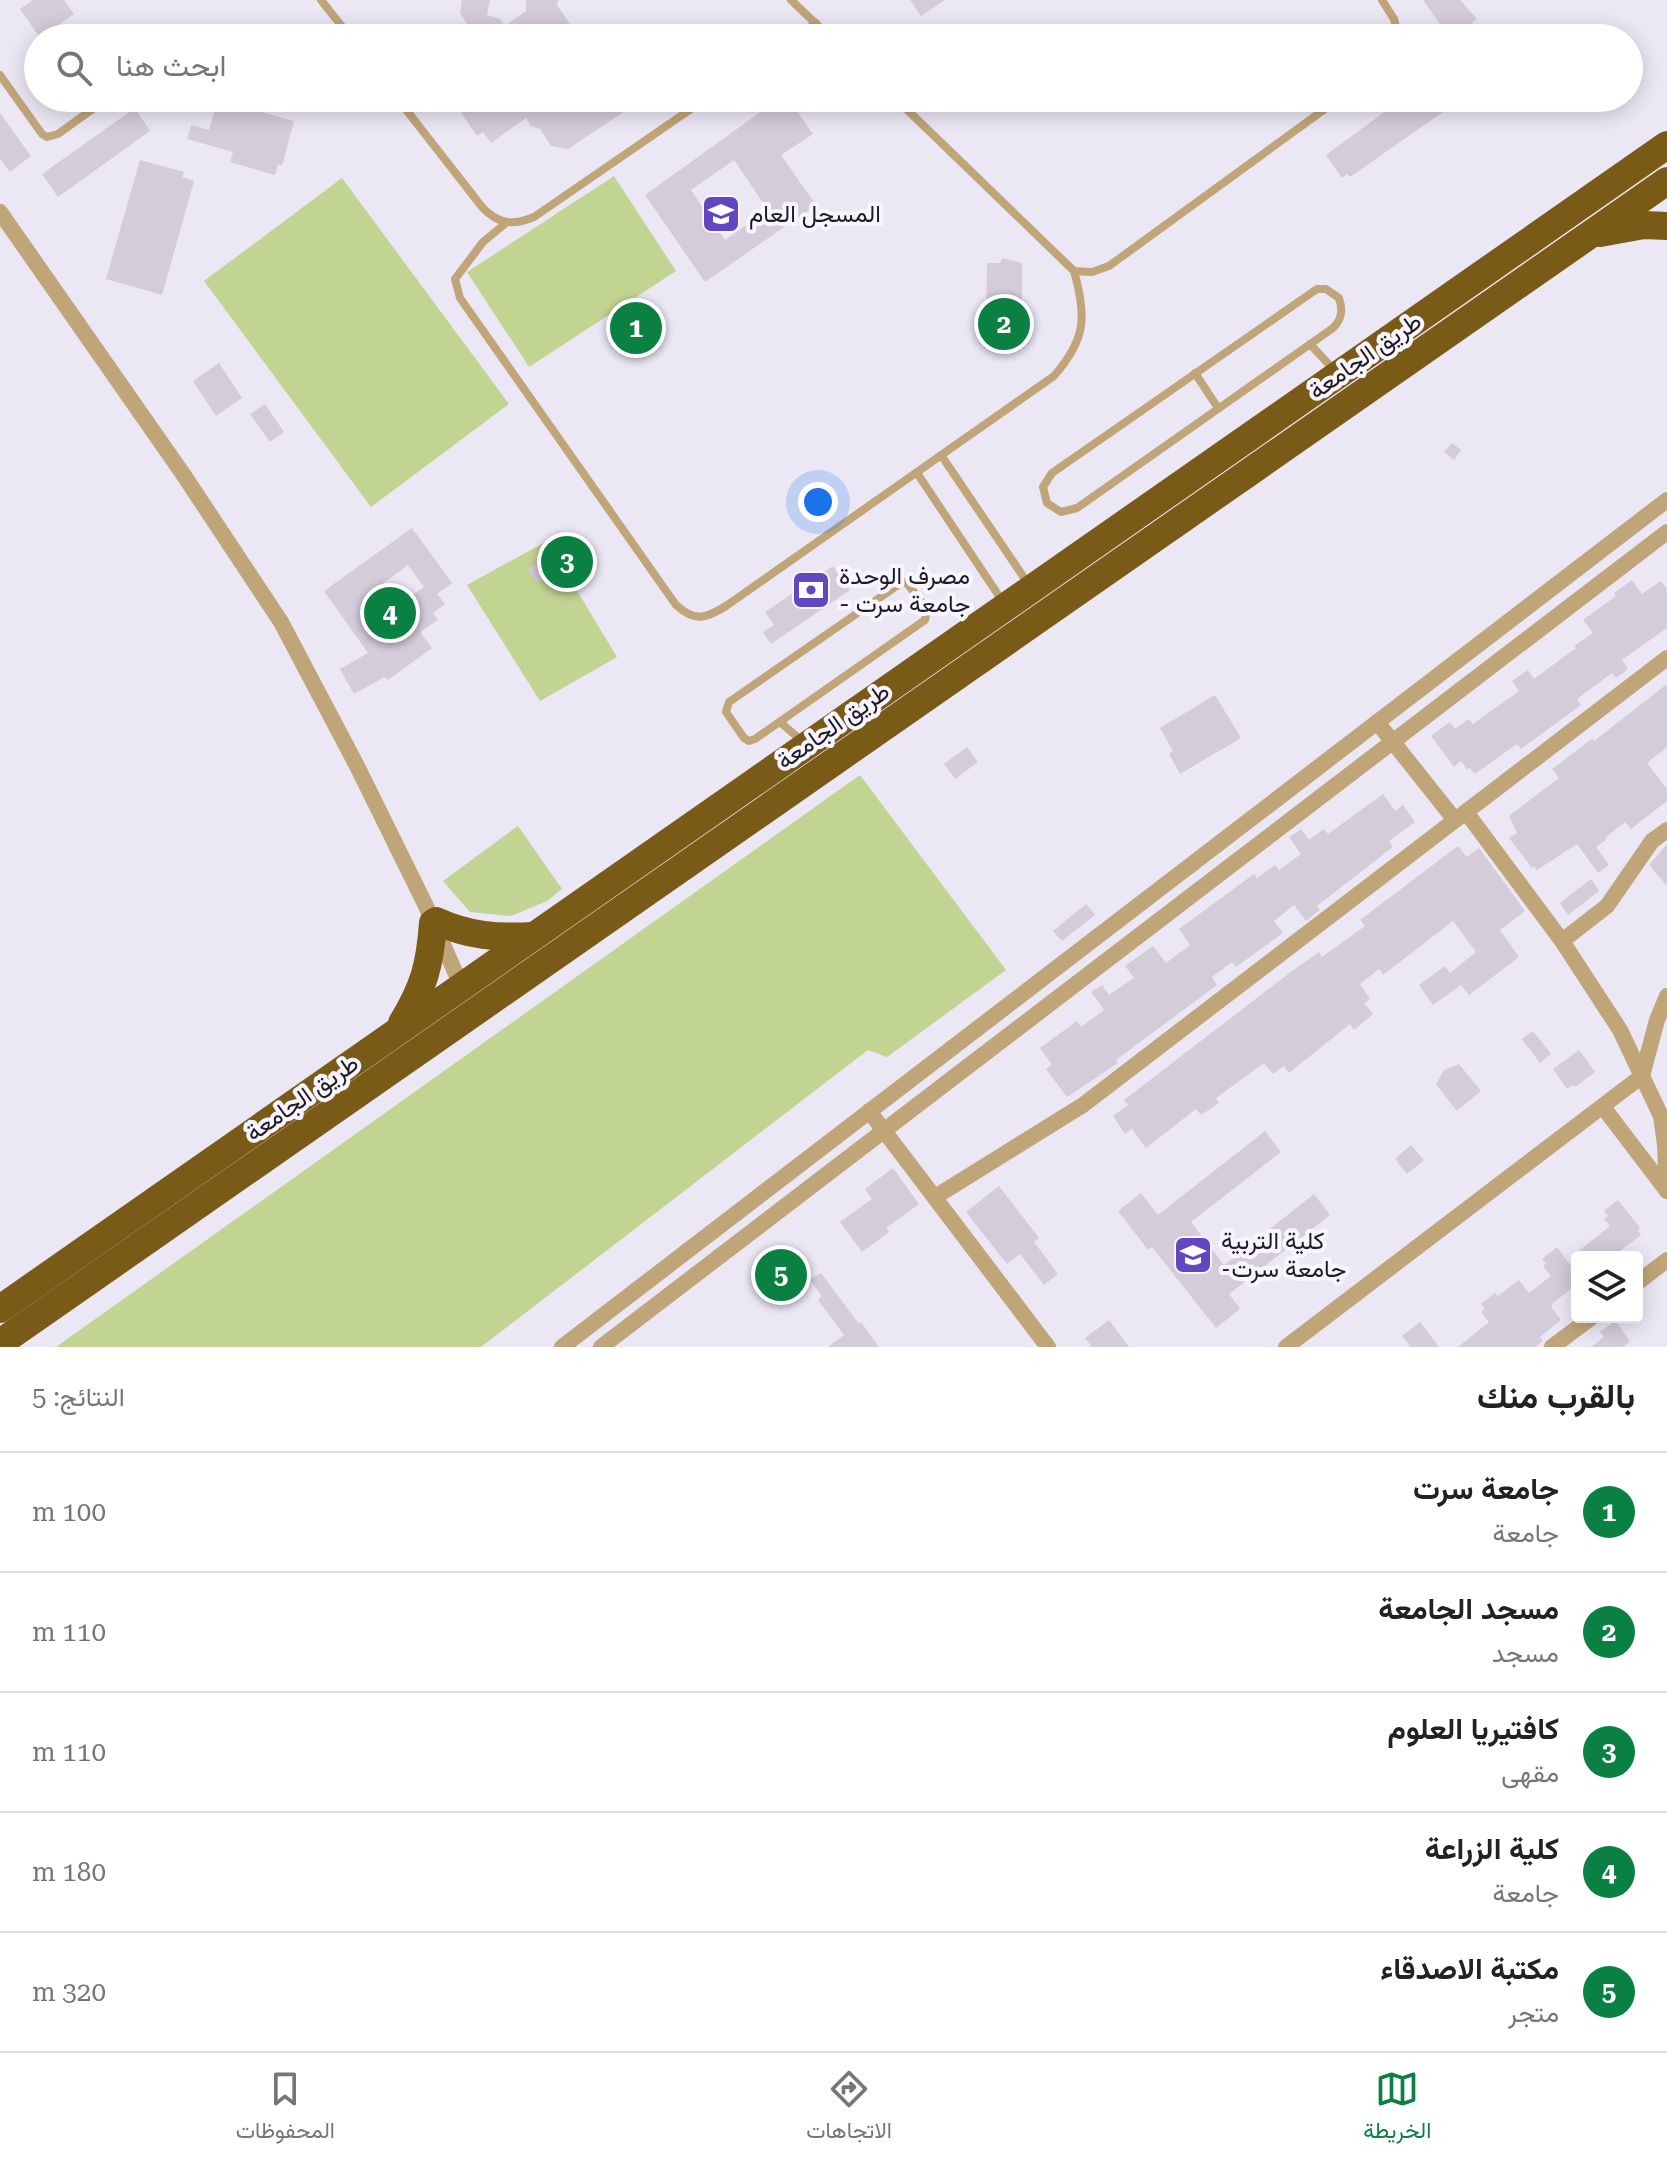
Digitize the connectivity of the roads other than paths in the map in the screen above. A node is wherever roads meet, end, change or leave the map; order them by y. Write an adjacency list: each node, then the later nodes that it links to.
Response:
1 (321, 0): 5 (lane)
2 (791, 0): 4 (lane)
3 (1382, 0): 6 (lane)
4 (816, 23)
5 (340, 24)
6 (1395, 24)
7 (0, 75): 8 (lane)
8 (24, 109)
9 (26, 112): 10 (lane)
10 (89, 112)
11 (408, 112): 18 (lane)
12 (687, 112): 18 (lane)
13 (909, 112): 21 (lane)
14 (1321, 112): 21 (lane)
15 (1667, 145): 24 (highway, طريق الجامعة)
16 (1667, 181): 20 (highway, طريق الجامعة)
17 (0, 212): 39 (street)
18 (506, 223): 27 (lane)
19 (1667, 226): 20 (highway)
20 (1587, 236): 44 (highway, طريق الجامعة)
21 (1074, 271): 26 (lane)
22 (1310, 344): 23 (lane); 24 (lane); 25 (lane)
23 (1195, 373): 25 (lane); 25 (lane)
24 (1338, 375): 30 (highway, طريق الجامعة)
25 (1218, 408)
26 (941, 455): 27 (lane); 30 (lane)
27 (917, 473): 31 (lane)
28 (1667, 500): 34 (street)
29 (1667, 532): 35 (street)
30 (1031, 589): 31 (highway, طريق الجامعة)
31 (1006, 606): 36 (highway, طريق الجامعة)
32 (1667, 658): 37 (street)
33 (780, 722): 33 (lane); 36 (lane)
34 (1377, 722): 35 (street); 48 (street)
35 (1392, 741): 37 (street); 50 (street)
36 (806, 745): 40 (highway, طريق الجامعة)
37 (1460, 816): 41 (street); 52 (street)
38 (1667, 830): 41 (street)
39 (431, 916): 40 (highway); 42 (street); 45 (highway)
40 (533, 936): 42 (highway, طريق الجامعة)
41 (1562, 941): 46 (street)
42 (467, 982): 44 (street); 45 (highway, طريق الجامعة)
43 (1667, 996): 46 (street)
44 (480, 1008): 57 (highway, طريق الجامعة)
45 (396, 1032): 55 (highway, طريق الجامعة)
46 (1642, 1076): 47 (street); 49 (street)
47 (1603, 1107): 51 (street); 61 (street)
48 (869, 1111): 50 (street); 58 (street)
49 (1664, 1115): 51 (street)
50 (884, 1130): 52 (street); 59 (street)
51 (1667, 1191)
52 (935, 1197): 60 (street)
53 (1667, 1260): 54 (street)
54 (1643, 1278)
55 (0, 1309)
56 (1584, 1323): 62 (street)
57 (0, 1343)
58 (572, 1344)
59 (601, 1347)
60 (1048, 1347)
61 (1286, 1347)
62 (1552, 1347)

